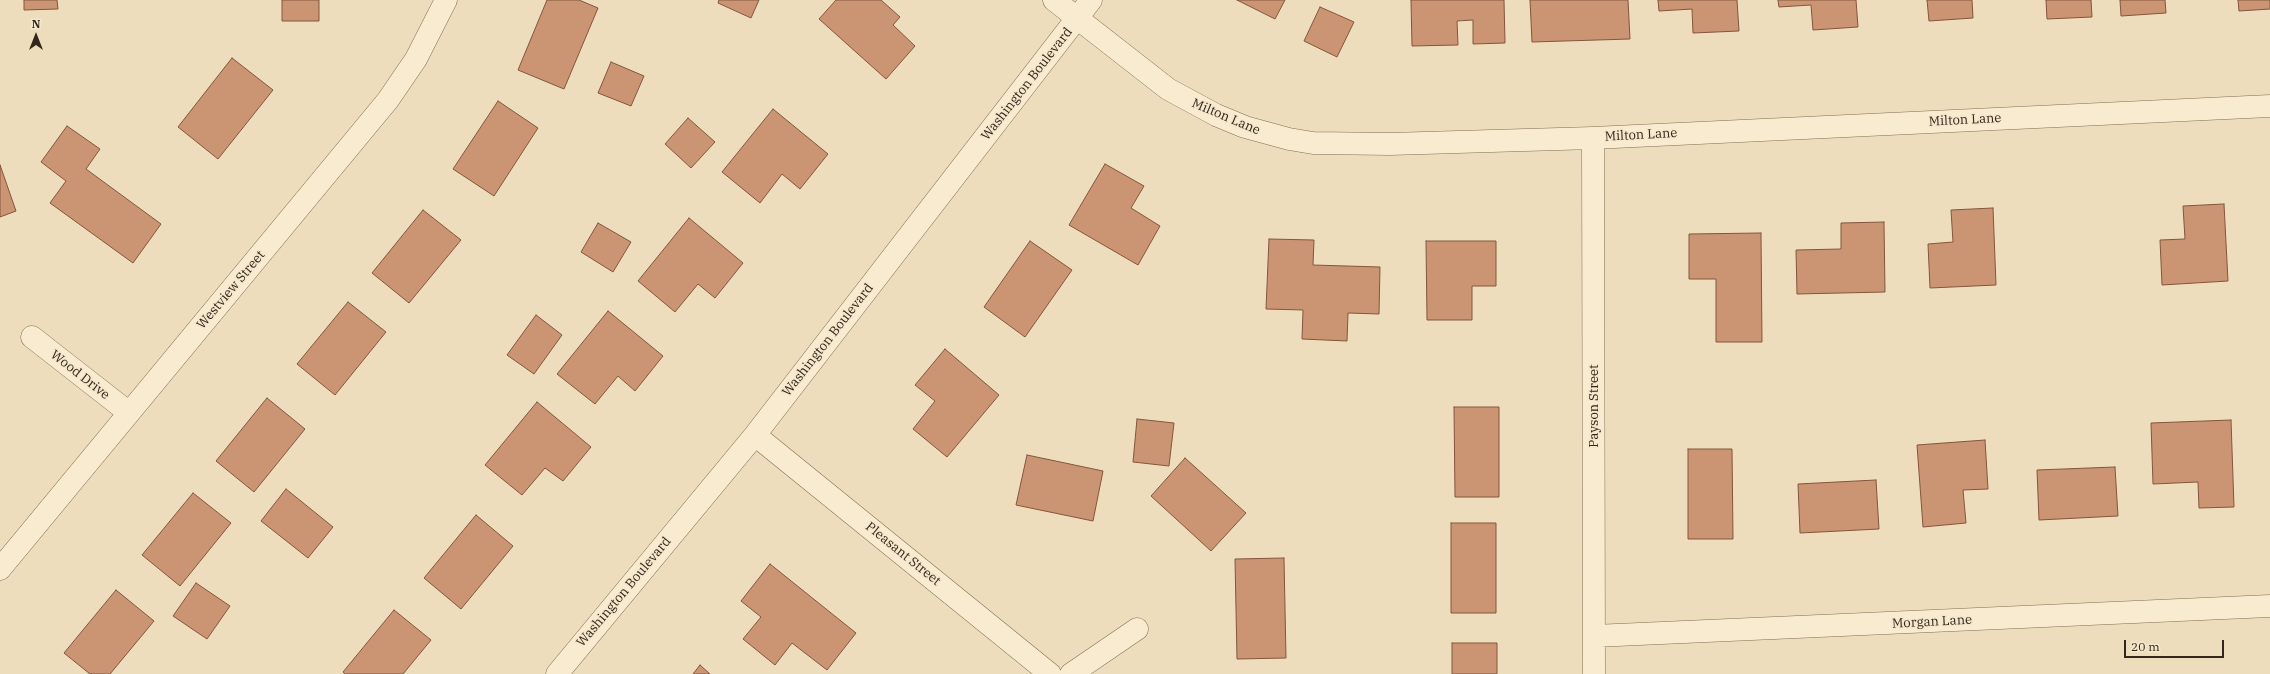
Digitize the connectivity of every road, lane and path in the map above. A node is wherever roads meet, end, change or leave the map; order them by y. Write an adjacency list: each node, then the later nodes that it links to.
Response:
1 (446, 0): 8 (street, Westview Street)
2 (1054, 0): 4 (street, Milton Lane)
3 (1091, 0): 4 (street, Washington Boulevard)
4 (1078, 19): 6 (street, Milton Lane); 9 (street, Washington Boulevard)
5 (2270, 106): 6 (street, Milton Lane)
6 (1592, 138): 13 (street, Payson Street)
7 (32, 337): 8 (street, Wood Drive)
8 (128, 412): 10 (street, Westview Street)
9 (755, 435): 14 (street, Washington Boulevard); 15 (street, Pleasant Street)
10 (0, 570)
11 (2270, 606): 13 (street, Morgan Lane)
12 (1137, 629): 16 (street)
13 (1594, 636): 17 (street, Payson Street)
14 (557, 674)
15 (1050, 674)
16 (1070, 674)
17 (1594, 674)

